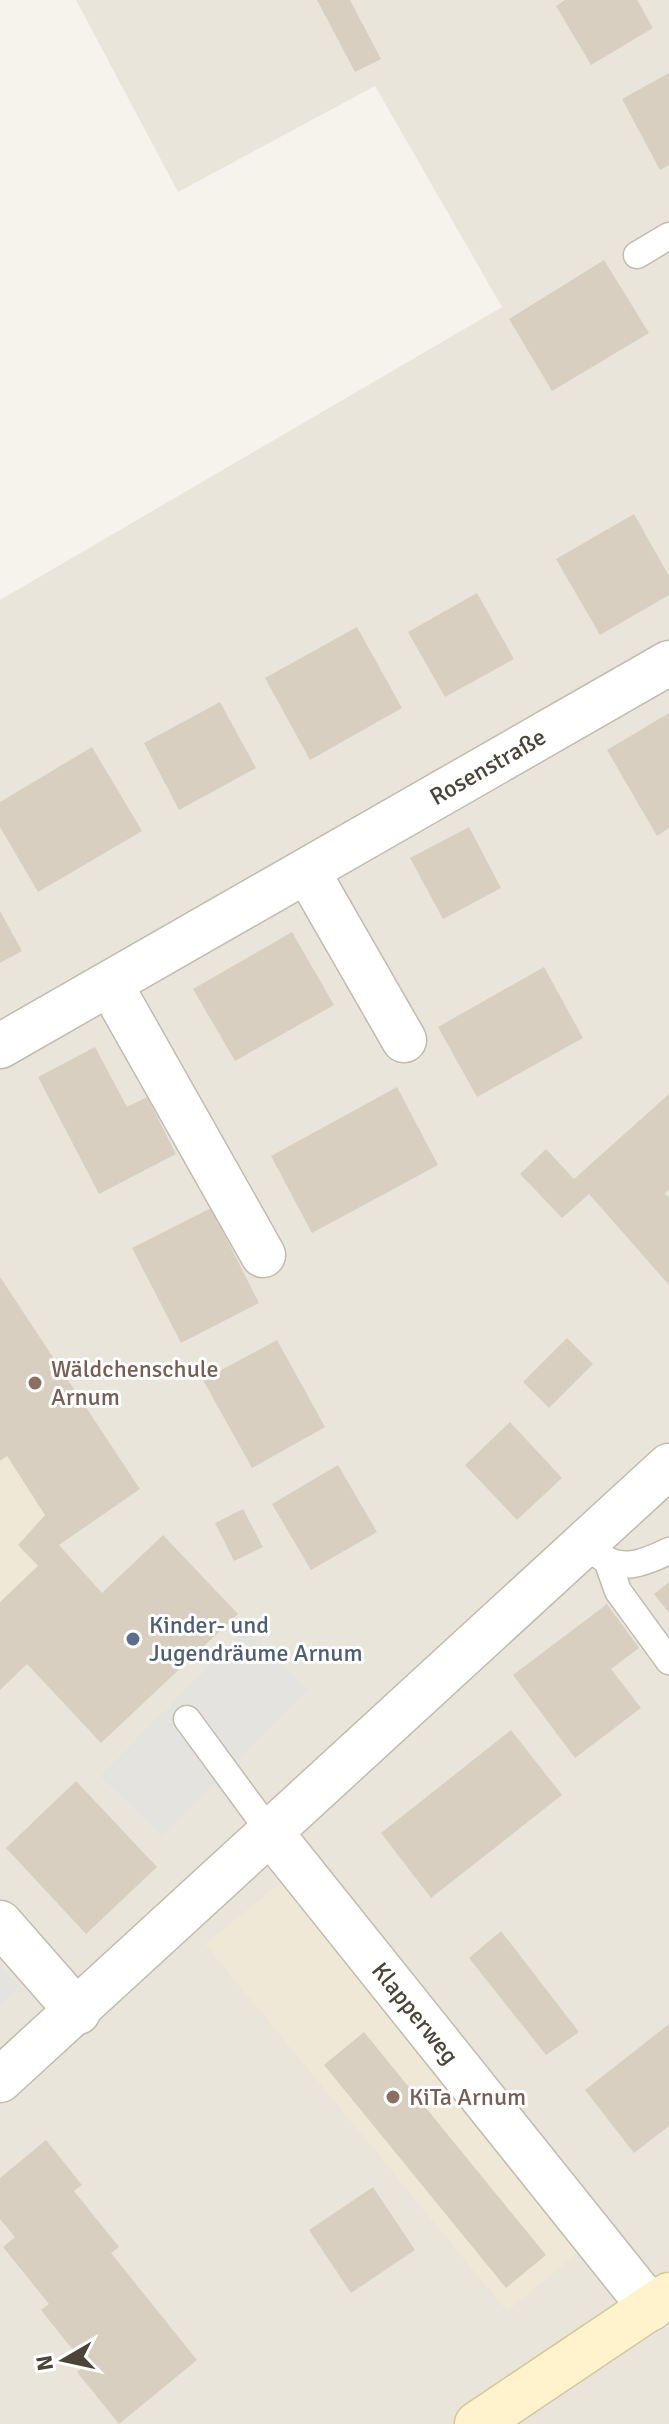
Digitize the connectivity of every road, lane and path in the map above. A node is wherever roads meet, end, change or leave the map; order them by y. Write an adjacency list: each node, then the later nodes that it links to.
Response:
1 (669, 236): 2 (lane)
2 (637, 255)
3 (669, 663): 4 (street, Rosenstraße)
4 (307, 871): 5 (street, Rosenstraße); 6 (street)
5 (110, 984): 7 (street, Rosenstraße); 8 (street)
6 (404, 1040)
7 (0, 1046)
8 (263, 1255)
9 (669, 1466): 11 (street)
10 (669, 1551): 11 (lane)
11 (597, 1554): 12 (lane); 14 (street)
12 (669, 1661)
13 (187, 1719): 14 (lane)
14 (270, 1832): 16 (street); 18 (street, Klapperweg)
15 (0, 1923): 16 (street)
16 (78, 2012): 17 (street)
17 (0, 2080)
18 (660, 2301): 19 (street)
19 (477, 2424)

